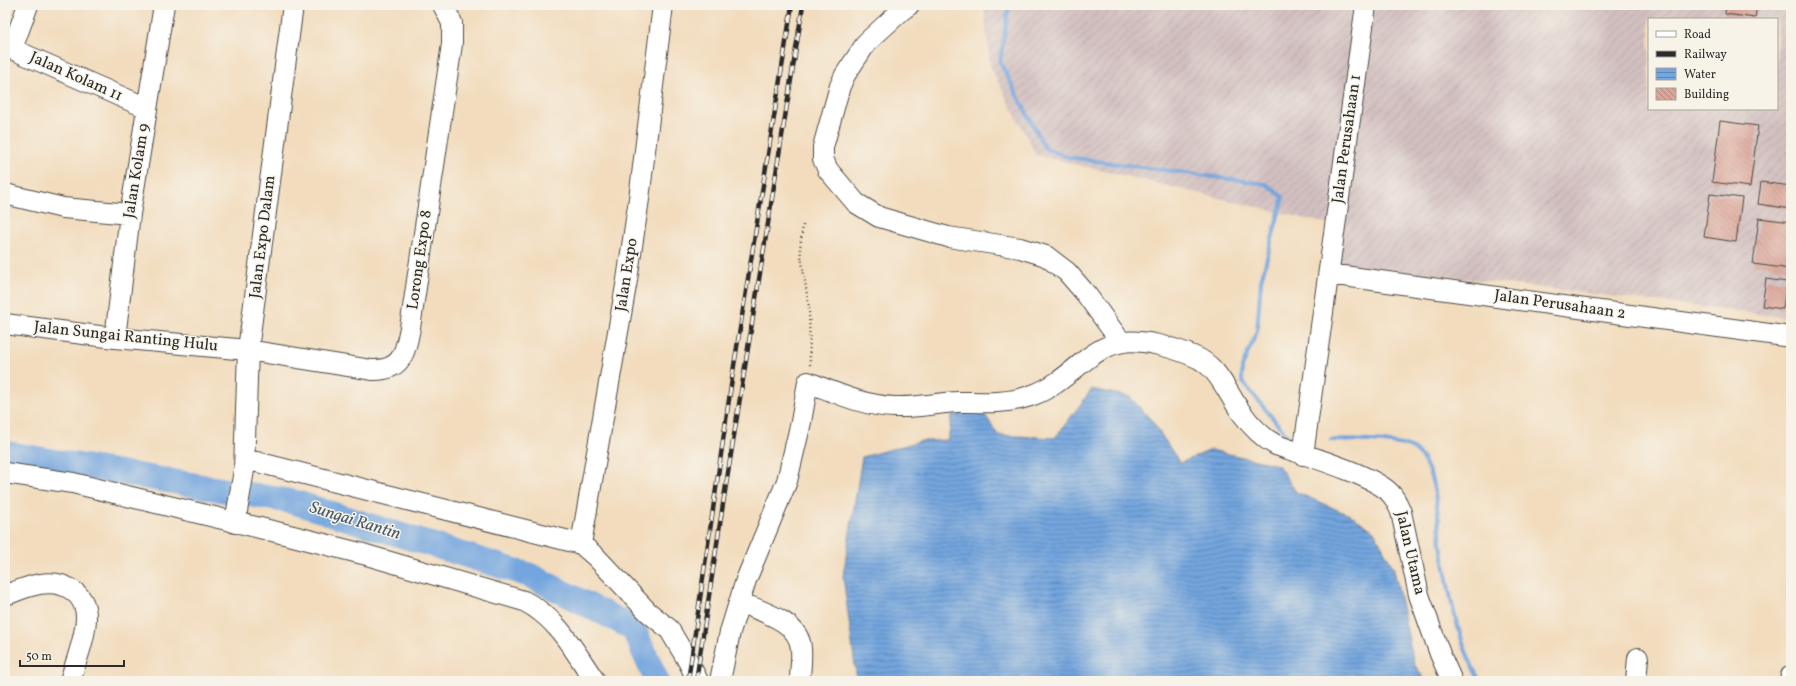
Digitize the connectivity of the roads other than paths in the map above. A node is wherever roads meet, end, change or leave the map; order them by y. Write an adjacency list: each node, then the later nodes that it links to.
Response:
1 (28, 5): 8 (street)
2 (164, 5): 9 (street, Jalan Kolam 9)
3 (293, 5): 17 (street, Jalan Expo Dalam)
4 (444, 5): 17 (street, Lorong Expo 8)
5 (663, 5): 22 (street, Jalan Expo)
6 (909, 5): 16 (street)
7 (1366, 5): 12 (street, Jalan Perusahaan 1)
8 (9, 48): 9 (street, Jalan Kolam 11)
9 (147, 108): 11 (street, Jalan Kolam 9)
10 (5, 194): 11 (street)
11 (130, 214): 15 (street, Jalan Kolam 9)
12 (1329, 274): 14 (street, Jalan Perusahaan 2); 18 (street, Jalan Perusahaan 1)
13 (5, 324): 15 (street, Jalan Sungai Ranting Hulu)
14 (1791, 337)
15 (115, 338): 17 (street, Jalan Sungai Ranting Hulu)
16 (1121, 342): 18 (street, Jalan Utama); 24 (street)
17 (248, 350): 19 (street, Jalan Expo Dalam)
18 (1303, 455): 32 (street, Jalan Utama)
19 (245, 465): 21 (street, Jalan Expo Dalam); 22 (street)
20 (5, 473): 21 (street)
21 (236, 516): 28 (street)
22 (582, 544): 29 (street)
23 (5, 595): 27 (street)
24 (739, 602): 30 (street); 31 (street)
25 (1638, 658): 33 (street)
26 (1791, 676): 34 (street)
27 (70, 681)
28 (595, 681)
29 (698, 681)
30 (720, 681)
31 (800, 681)
32 (1452, 681)
33 (1636, 681)
34 (1790, 681)

